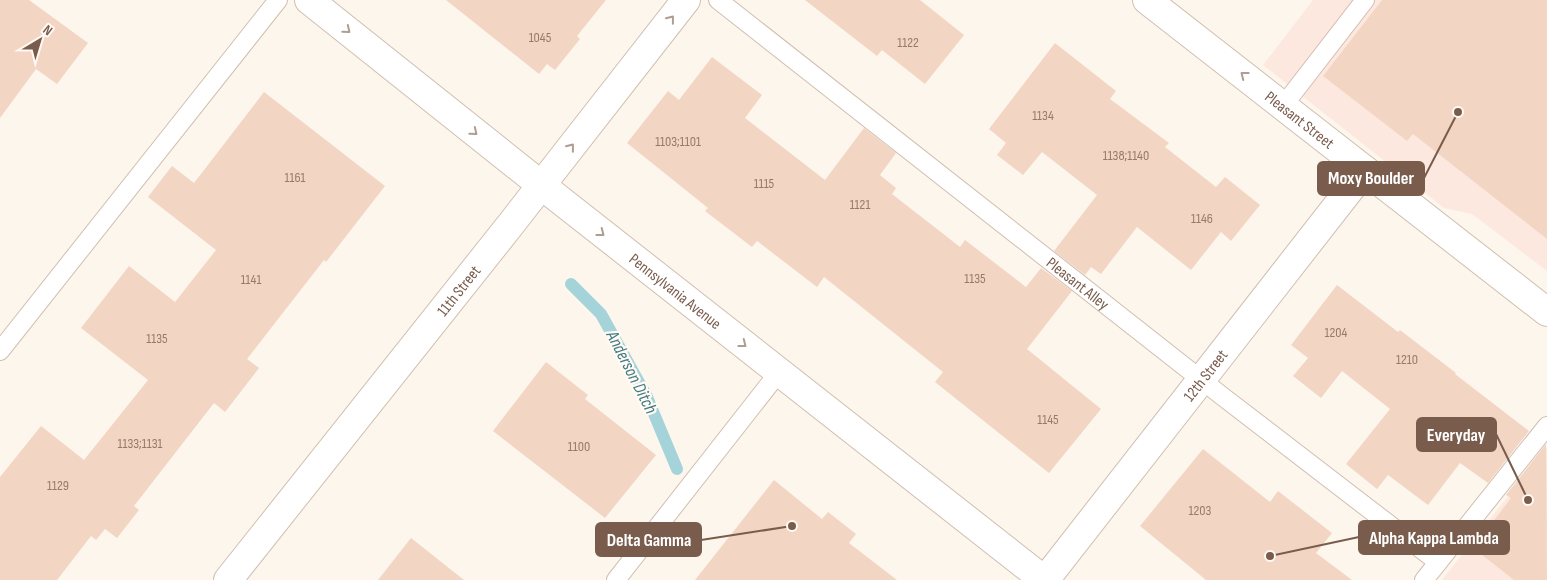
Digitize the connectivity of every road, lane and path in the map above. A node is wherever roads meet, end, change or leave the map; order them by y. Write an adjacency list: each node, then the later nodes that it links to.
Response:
1 (278, 0): 11 (lane)
2 (309, 0): 9 (street, Pennsylvania Avenue, one-way to 9)
3 (686, 0): 9 (street, 11th Street, one-way to 3)
4 (718, 0): 13 (lane, Pleasant Alley)
5 (1147, 0): 7 (street, Pleasant Street, one-way to 5)
6 (1365, 0): 7 (lane)
7 (1283, 106): 8 (street, Pleasant Street)
8 (1365, 170): 10 (street, Pleasant Street); 13 (street, 12th Street)
9 (541, 186): 12 (street, Pennsylvania Avenue, one-way to 12); 16 (street, 11th Street)
10 (1547, 312)
11 (0, 350)
12 (779, 372): 17 (lane); 18 (street, Pennsylvania Avenue)
13 (1202, 379): 15 (lane, Pleasant Alley); 18 (street, 12th Street)
14 (1547, 426): 15 (lane)
15 (1438, 562): 19 (lane)
16 (228, 580)
17 (616, 580)
18 (1045, 580)
19 (1424, 580)

